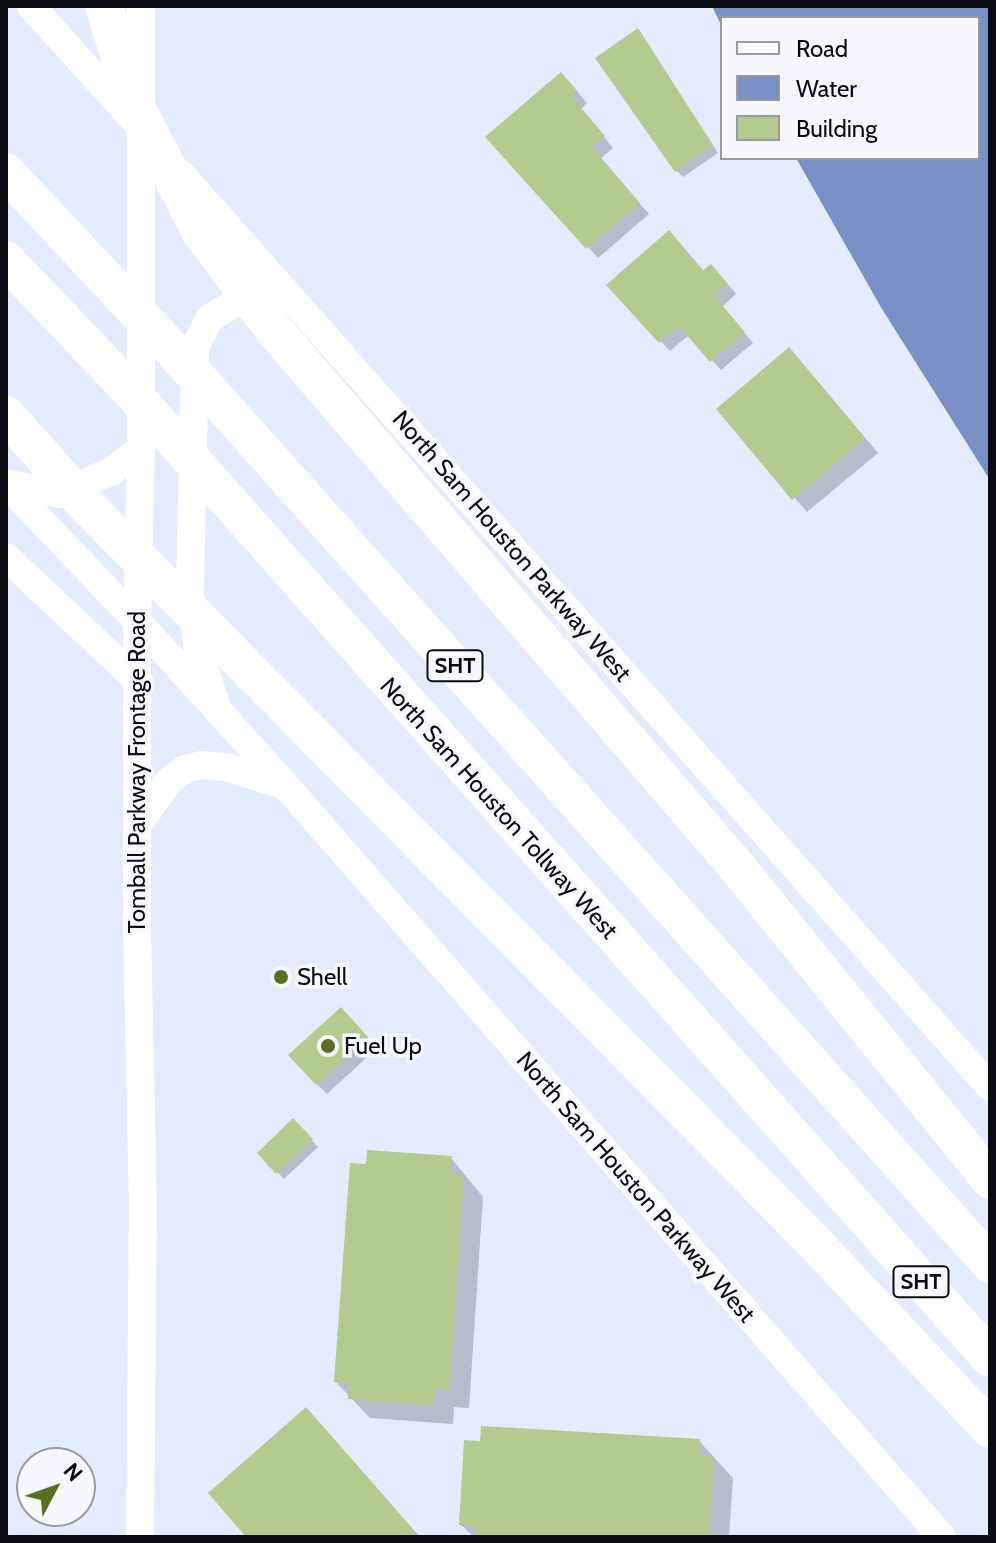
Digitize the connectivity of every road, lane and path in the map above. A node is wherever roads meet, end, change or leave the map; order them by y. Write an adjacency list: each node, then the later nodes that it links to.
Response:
1 (31, 6): 4 (main road, North Sam Houston Parkway West)
2 (104, 6): 18 (highway)
3 (141, 6): 4 (main road, Tomball Parkway Frontage Road)
4 (142, 128): 7 (main road, North Sam Houston Parkway West); 9 (main road, Tomball Parkway Frontage Road)
5 (6, 172): 19 (highway, SHT)
6 (6, 260): 20 (highway, North Sam Houston Tollway West / SHT)
7 (306, 313): 14 (main road); 17 (main road, North Sam Houston Parkway West)
8 (6, 415): 21 (highway)
9 (141, 448): 10 (main road); 12 (main road, Tomball Parkway Frontage Road)
10 (6, 483): 12 (main road, North Sam Houston Parkway West)
11 (6, 557): 13 (main road)
12 (137, 621): 13 (main road, Tomball Parkway Frontage Road); 14 (main road, North Sam Houston Parkway West)
13 (139, 682): 16 (main road, Tomball Parkway Frontage Road)
14 (220, 714): 15 (main road, North Sam Houston Parkway West)
15 (285, 785): 16 (main road); 23 (main road, North Sam Houston Parkway West)
16 (138, 825): 22 (main road, Tomball Parkway Frontage Road)
17 (990, 1087)
18 (990, 1180)
19 (990, 1264)
20 (990, 1358)
21 (990, 1429)
22 (140, 1537)
23 (942, 1537)

